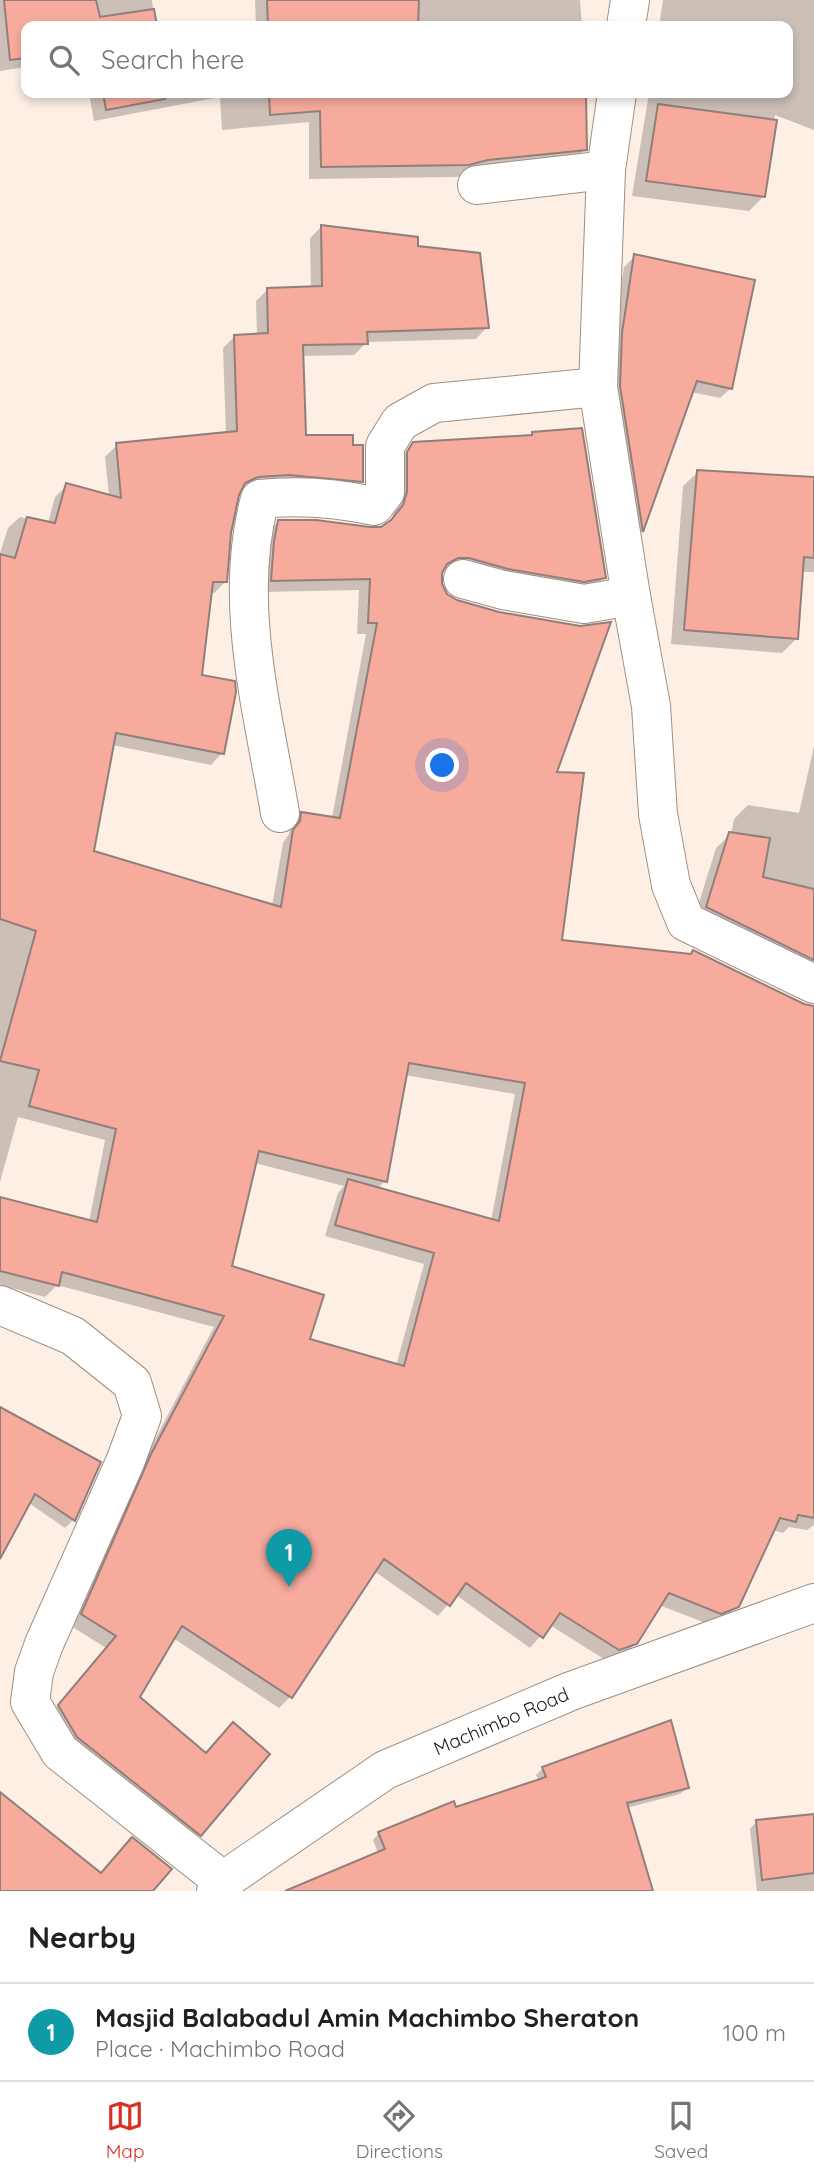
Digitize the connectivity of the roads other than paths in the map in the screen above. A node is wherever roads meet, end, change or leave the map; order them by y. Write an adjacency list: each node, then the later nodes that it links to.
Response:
1 (630, 0): 2 (street)
2 (627, 21)
3 (616, 98): 4 (street)
4 (606, 170): 5 (street); 6 (street)
5 (477, 185)
6 (598, 387): 8 (street); 9 (street)
7 (463, 579): 8 (street)
8 (631, 596): 10 (street)
9 (280, 813)
10 (814, 984)
11 (0, 1305): 13 (street)
12 (814, 1603): 13 (street, Machimbo Road)
13 (219, 1886)

